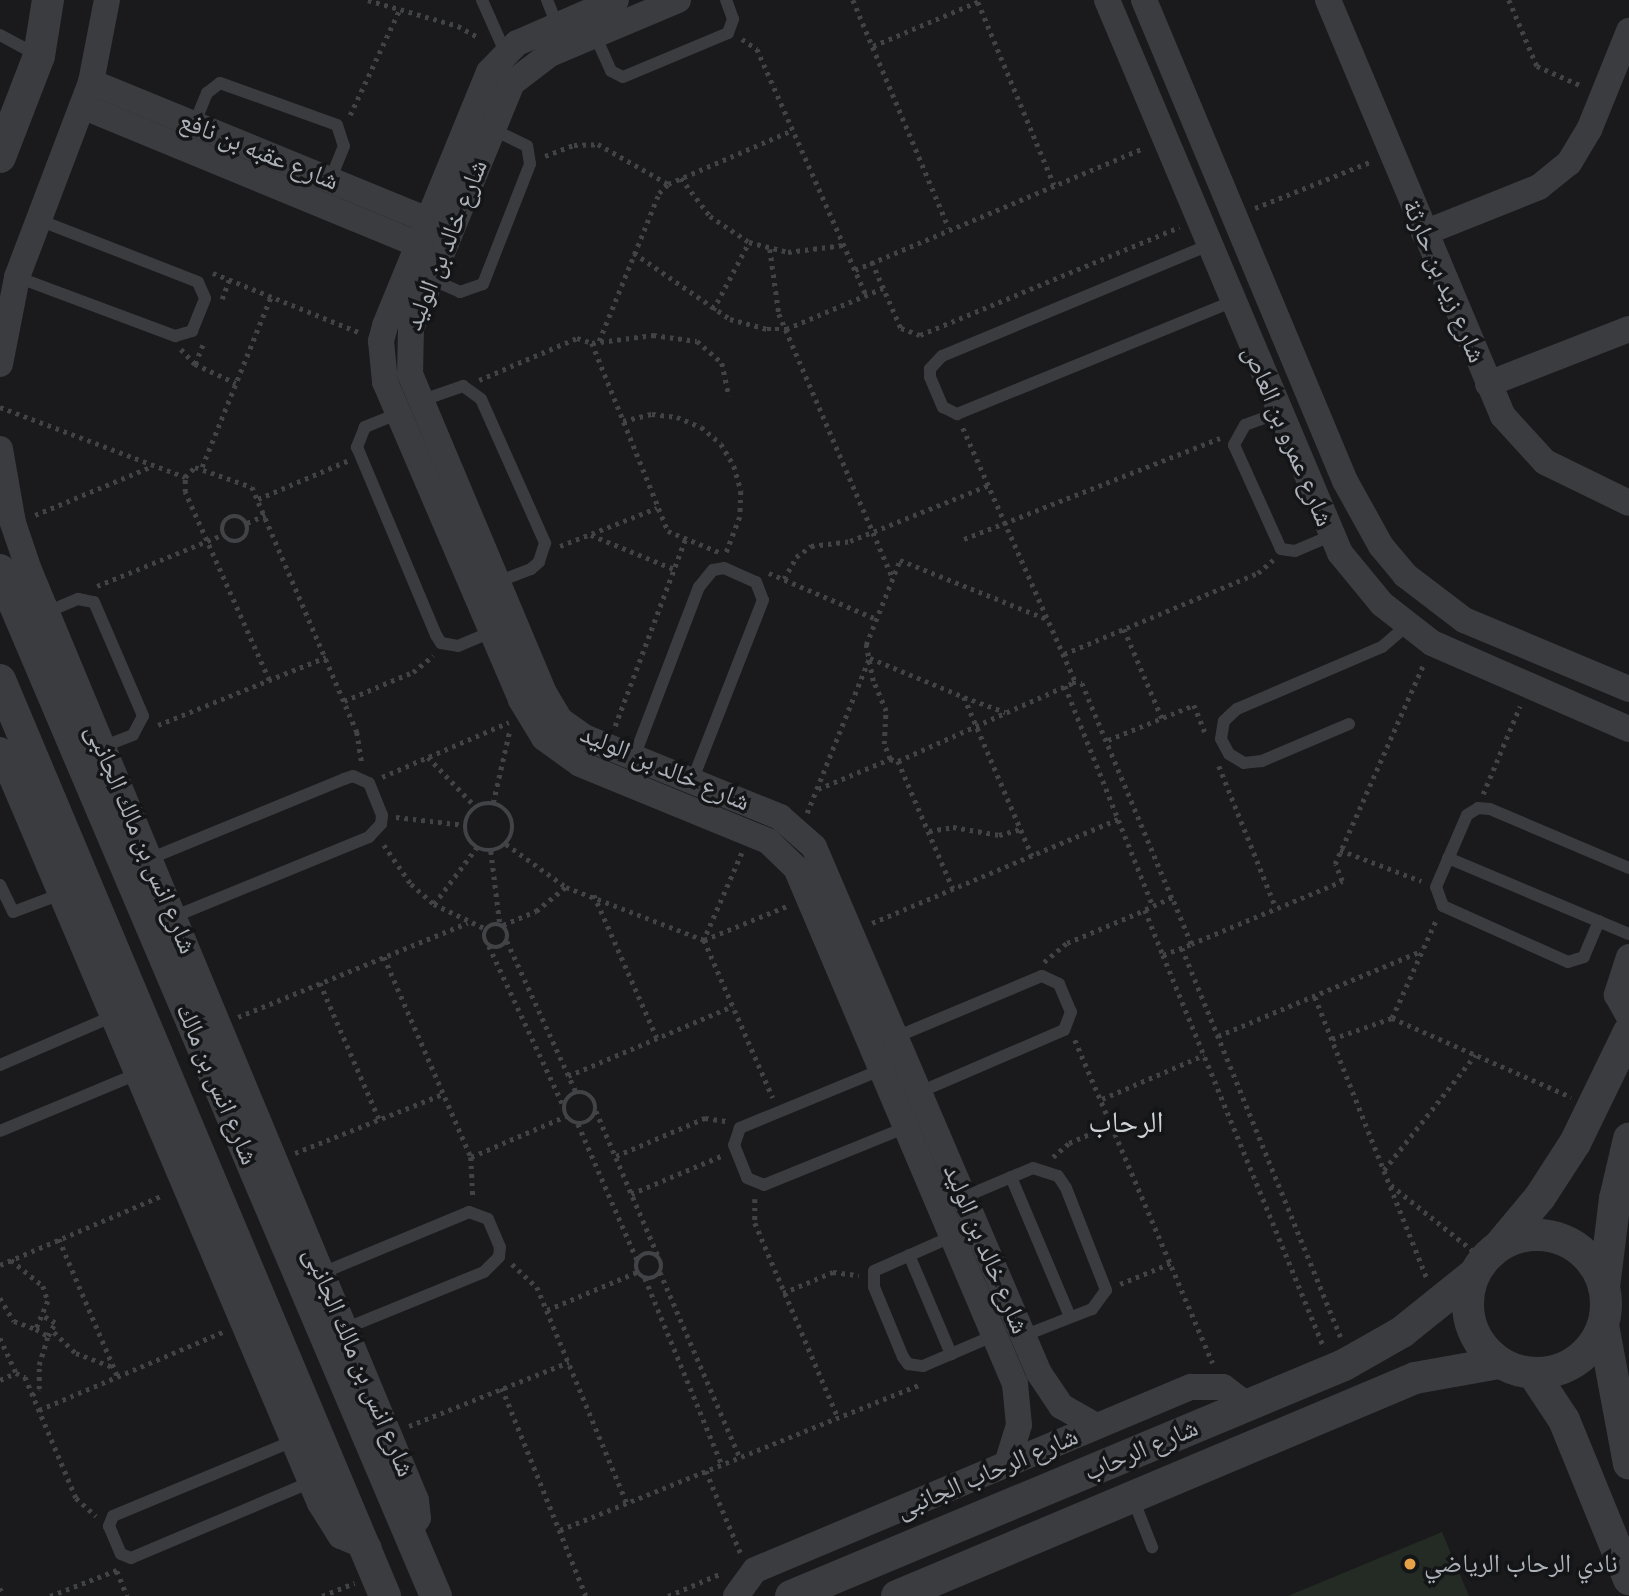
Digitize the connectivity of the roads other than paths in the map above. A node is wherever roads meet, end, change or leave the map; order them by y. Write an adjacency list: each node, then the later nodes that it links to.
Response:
1 (48, 0): 15 (street)
2 (107, 0): 19 (street)
3 (482, 0): 16 (lane)
4 (547, 0): 11 (lane)
5 (616, 0): 11 (street)
6 (678, 0): 14 (street, شارع خالد بن الوليد)
7 (726, 0): 14 (lane)
8 (1107, 0): 18 (street, شارع عمرو بن العاص)
9 (1144, 0): 17 (street, شارع عمرو بن العاص)
10 (1329, 0): 28 (street, شارع زيد بن حارثة)
11 (557, 25): 16 (street)
12 (1629, 31): 28 (street)
13 (0, 35): 15 (lane)
14 (595, 35): 22 (street, شارع خالد بن الوليد)
15 (40, 56): 24 (street)
16 (501, 56): 27 (street, شارع خالد بن الوليد)
17 (1176, 76): 18 (street); 20 (street, شارع عمرو بن العاص)
18 (1144, 89): 23 (street, شارع عمرو بن العاص)
19 (86, 94): 21 (street, شارع عقبه بن نافع); 26 (street); 27 (street, شارع عقبه بن نافع)
20 (1194, 118): 23 (street); 49 (street, شارع عمرو بن العاص)
21 (194, 125): 25 (street, شارع عقبه بن نافع); 25 (lane)
22 (492, 129): 31 (street, شارع خالد بن الوليد); 31 (lane)
23 (1163, 135): 29 (street, شارع عمرو بن العاص)
24 (0, 157)
25 (330, 180): 27 (street, شارع عقبه بن نافع)
26 (36, 219): 30 (street); 30 (lane)
27 (423, 232): 38 (street, شارع خالد بن الوليد)
28 (1424, 233): 35 (street, شارع زيد بن حارثة)
29 (1209, 245): 32 (street, شارع عمرو بن العاص); 32 (lane)
30 (17, 276): 34 (street)
31 (431, 279): 36 (street, شارع خالد بن الوليد)
32 (1232, 302): 37 (street, شارع عمرو بن العاص)
33 (1629, 329): 35 (street)
34 (0, 364)
35 (1488, 384): 40 (street, شارع زيد بن حارثة)
36 (420, 401): 41 (street, شارع خالد بن الوليد); 44 (lane)
37 (1278, 413): 42 (street, شارع عمرو بن العاص); 42 (lane)
38 (397, 414): 41 (street, شارع خالد بن الوليد); 47 (lane)
39 (0, 449): 45 (street, شارع انس بن مالك الجانبى)
40 (1628, 501)
41 (459, 525): 44 (street, شارع خالد بن الوليد); 47 (street, شارع خالد بن الوليد)
42 (1331, 536): 46 (street, شارع عمرو بن العاص)
43 (0, 570): 99 (street, شارع انس بن مالك)
44 (497, 582): 54 (street, شارع خالد بن الوليد)
45 (47, 612): 52 (street, شارع انس بن مالك الجانبى); 52 (lane)
46 (1407, 625): 50 (lane); 51 (street, شارع عمرو بن العاص)
47 (491, 632): 54 (street, شارع خالد بن الوليد)
48 (0, 680): 101 (street, شارع انس بن مالك)
49 (1629, 690)
50 (1349, 724)
51 (1629, 729)
52 (102, 747): 57 (street, شارع انس بن مالك الجانبى)
53 (3, 764): 60 (street)
54 (628, 769): 55 (street, شارع خالد بن الوليد); 55 (lane); 70 (street, شارع خالد بن الوليد)
55 (692, 781): 68 (street, شارع خالد بن الوليد)
56 (1448, 858): 58 (lane); 62 (lane); 62 (lane)
57 (149, 859): 61 (street, شارع انس بن مالك الجانبى); 61 (lane)
58 (1629, 869)
59 (0, 885): 60 (lane)
60 (61, 894): 65 (street)
61 (173, 917): 82 (street, شارع انس بن مالك الجانبى)
62 (1599, 921): 63 (lane)
63 (1629, 934)
64 (1629, 957): 66 (street)
65 (113, 1016): 69 (lane); 71 (street)
66 (1629, 1017)
67 (1629, 1032): 81 (street)
68 (896, 1037): 72 (street, شارع خالد بن الوليد); 72 (lane)
69 (0, 1065)
70 (883, 1068): 73 (street, شارع خالد بن الوليد); 73 (lane)
71 (138, 1074): 74 (lane); 94 (street)
72 (920, 1093): 76 (street, شارع خالد بن الوليد)
73 (908, 1127): 76 (street, شارع خالد بن الوليد)
74 (0, 1131)
75 (1629, 1139): 83 (street)
76 (934, 1158): 78 (street, شارع خالد بن الوليد); 79 (street, شارع خالد بن الوليد)
77 (1011, 1177): 78 (lane); 84 (lane); 84 (lane)
78 (964, 1197): 88 (street, شارع خالد بن الوليد)
79 (954, 1236): 80 (lane); 87 (street, شارع خالد بن الوليد)
80 (909, 1255): 89 (lane); 89 (lane)
81 (1485, 1260): 83 (street); 90 (street); 92 (street, شارع الرحاب)
82 (322, 1273): 86 (street, شارع انس بن مالك الجانبى); 86 (lane)
83 (1604, 1287): 85 (street)
84 (1070, 1317): 88 (lane)
85 (1603, 1325): 91 (street); 96 (street)
86 (344, 1329): 99 (street, شارع انس بن مالك الجانبى)
87 (995, 1335): 89 (lane); 95 (street, شارع خالد بن الوليد)
88 (1023, 1336): 93 (street, شارع خالد بن الوليد)
89 (951, 1354)
90 (1499, 1363): 91 (street); 98 (street, شارع الرحاب)
91 (1533, 1373): 103 (street)
92 (1235, 1396): 93 (street, شارع الرحاب الجانبى); 106 (street, شارع الرحاب)
93 (1096, 1426): 95 (street, شارع الرحاب الجانبى)
94 (293, 1441): 97 (street); 97 (lane)
95 (1007, 1464): 102 (street, شارع الرحاب الجانبى)
96 (1629, 1464)
97 (311, 1482): 101 (street)
98 (1132, 1497): 100 (lane); 107 (street, شارع الرحاب)
99 (408, 1532): 105 (street, شارع انس بن مالك)
100 (1152, 1547)
101 (369, 1548): 104 (street, شارع انس بن مالك)
102 (743, 1578)
103 (1629, 1579)
104 (386, 1596)
105 (436, 1596)
106 (792, 1596)
107 (897, 1596)

